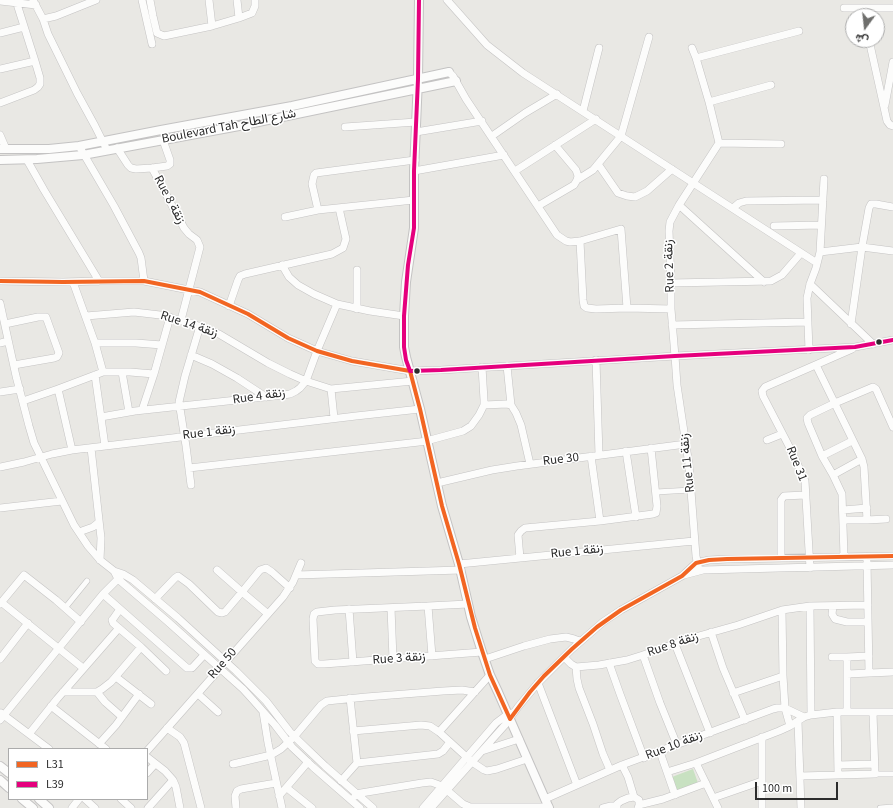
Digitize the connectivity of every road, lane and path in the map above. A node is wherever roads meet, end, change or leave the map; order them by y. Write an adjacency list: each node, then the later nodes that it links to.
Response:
1 (96, 0): 13 (street)
2 (142, 0): 19 (street)
3 (150, 0): 14 (street)
4 (209, 0): 14 (street)
5 (237, 0): 12 (street)
6 (255, 0): 12 (street)
7 (419, 0): 28 (street)
8 (447, 0): 32 (street)
9 (0, 1): 11 (street)
10 (34, 3): 11 (street); 13 (street)
11 (17, 4): 15 (street)
12 (239, 18): 14 (street)
13 (43, 19): 47 (street)
14 (212, 26)
15 (24, 27): 17 (street); 24 (street)
16 (799, 31): 23 (street)
17 (0, 33)
18 (649, 37): 45 (street)
19 (152, 44)
20 (599, 48): 36 (street)
21 (692, 48): 23 (street)
22 (871, 48): 35 (street)
23 (696, 58): 33 (street)
24 (35, 60): 26 (street); 34 (street)
25 (893, 62): 35 (street)
26 (0, 69)
27 (449, 72): 28 (street, Boulevard Tah شارع الطاح); 29 (street)
28 (418, 79): 31 (street); 47 (street, Boulevard Tah شارع الطاح)
29 (456, 81): 31 (street, Boulevard Tah شارع الطاح); 38 (street)
30 (771, 85): 33 (street)
31 (417, 89): 39 (street); 46 (street, Boulevard Tah شارع الطاح)
32 (556, 94): 36 (street); 44 (street)
33 (709, 102): 48 (street)
34 (0, 103)
35 (884, 109): 40 (street)
36 (583, 111): 37 (street)
37 (596, 119): 45 (street); 50 (street)
38 (482, 121): 42 (street); 44 (street)
39 (416, 122): 41 (street); 42 (street)
40 (893, 126)
41 (345, 127)
42 (416, 132): 59 (street)
43 (0, 135): 53 (street)
44 (492, 136): 56 (street)
45 (621, 136): 60 (street); 62 (street)
46 (163, 140): 52 (street, Boulevard Tah شارع الطاح); 61 (street, Rue 8 زنقة)
47 (103, 142): 51 (street, Boulevard Tah شارع الطاح); 54 (street)
48 (719, 143): 49 (street); 67 (street, Rue 2 زنقة)
49 (781, 144)
50 (555, 145): 64 (street); 66 (street)
51 (79, 146): 53 (street, Boulevard Tah شارع الطاح); 55 (street)
52 (117, 148): 54 (street, Boulevard Tah شارع الطاح); 61 (street, Rue 8 زنقة)
53 (3, 149)
54 (107, 150): 55 (street, Boulevard Tah شارع الطاح)
55 (83, 155): 58 (street, Boulevard Tah شارع الطاح); 89 (street)
56 (504, 155): 63 (street); 64 (street)
57 (0, 160): 58 (street, Boulevard Tah شارع الطاح)
58 (27, 160): 88 (street)
59 (415, 160): 63 (street); 75 (street)
60 (598, 164): 62 (street); 66 (street)
61 (152, 168): 94 (street, Rue 8 زنقة)
62 (672, 169): 67 (street)
63 (414, 171): 68 (street)
64 (515, 171): 71 (street)
65 (824, 179): 69 (street)
66 (577, 180): 71 (street)
67 (693, 183): 70 (street, Rue 2 زنقة); 74 (street)
68 (414, 200): 73 (street); 102 (street)
69 (822, 200): 74 (street); 77 (street)
70 (679, 205): 91 (street); 92 (street, Rue 2 زنقة)
71 (538, 206): 79 (street)
72 (893, 207): 80 (street)
73 (339, 208): 75 (street); 85 (street)
74 (733, 208): 82 (street)
75 (318, 210): 76 (street)
76 (285, 217)
77 (822, 225): 78 (street); 83 (street)
78 (774, 226)
79 (580, 241): 98 (street); 98 (street)
80 (862, 247): 81 (street); 83 (street); 107 (street)
81 (893, 251)
82 (801, 252): 84 (street); 91 (street)
83 (820, 252): 84 (street)
84 (817, 263): 93 (street)
85 (282, 265): 96 (street); 97 (street)
86 (357, 270): 99 (street)
87 (0, 281): 90 (street)
88 (99, 281): 89 (street); 90 (street)
89 (144, 281): 94 (street)
90 (73, 282): 101 (street)
91 (764, 282): 92 (street)
92 (672, 283): 100 (street, Rue 2 زنقة)
93 (810, 284): 105 (street); 107 (street)
94 (189, 290): 97 (street); 104 (street, Rue 8 زنقة)
95 (0, 303): 106 (street)
96 (337, 304): 99 (street); 118 (street)
97 (229, 306): 118 (street)
98 (627, 308): 100 (street)
99 (357, 309): 102 (street)
100 (671, 309): 108 (street, Rue 2 زنقة)
101 (86, 316): 103 (street, Rue 14 زنقة); 113 (street)
102 (404, 316): 126 (street)
103 (170, 317): 104 (street, Rue 14 زنقة); 115 (street)
104 (181, 320): 109 (street, Rue 14 زنقة)
105 (808, 322): 108 (street); 117 (street)
106 (5, 324): 111 (street); 122 (street)
107 (851, 324): 114 (street)
108 (672, 325): 120 (street, Rue 2 زنقة)
109 (200, 326): 119 (street); 131 (street, Rue 14 زنقة)
110 (893, 340): 114 (street)
111 (8, 341): 112 (street); 122 (street)
112 (0, 343)
113 (95, 343): 115 (street); 127 (street)
114 (873, 344): 116 (street)
115 (162, 345): 129 (street)
116 (855, 347): 117 (street); 123 (street)
117 (809, 350): 120 (street)
118 (317, 351): 126 (street); 131 (street)
119 (191, 355): 137 (street); 142 (street)
120 (674, 356): 121 (street); 154 (street, Rue 11 زنقة)
121 (596, 360): 124 (street); 160 (street)
122 (14, 365): 133 (street)
123 (816, 365): 139 (street); 149 (street, Rue 31)
124 (507, 366): 125 (street); 141 (street)
125 (482, 368): 126 (street); 140 (street)
126 (410, 371): 132 (street)
127 (103, 372): 128 (street); 130 (street)
128 (122, 372): 129 (street); 145 (street)
129 (154, 374): 144 (street)
130 (95, 375): 134 (street); 146 (street)
131 (306, 381): 135 (street); 137 (street, Rue 4 زنقة)
132 (413, 381): 135 (street); 143 (street)
133 (20, 389): 136 (street); 138 (street)
134 (58, 389): 138 (street); 158 (street)
135 (331, 389): 147 (street)
136 (0, 392)
137 (266, 397): 142 (street, Rue 4 زنقة)
138 (23, 401): 163 (street)
139 (835, 403): 148 (street); 153 (street); 162 (street)
140 (484, 405): 141 (street); 151 (street)
141 (511, 405): 165 (street)
142 (180, 407): 144 (street, Rue 4 زنقة); 150 (street)
143 (420, 409): 147 (street, Rue 1 زنقة); 151 (street)
144 (142, 410): 145 (street, Rue 4 زنقة)
145 (129, 412): 146 (street, Rue 4 زنقة)
146 (101, 417): 155 (street)
147 (334, 418): 150 (street, Rue 1 زنقة)
148 (893, 427)
149 (782, 434): 152 (street); 173 (street, Rue 31)
150 (185, 436): 155 (street, Rue 1 زنقة); 167 (street)
151 (429, 440): 167 (street); 169 (street)
152 (767, 440)
153 (852, 441): 162 (street); 164 (street)
154 (686, 444): 157 (street, Rue 30); 171 (street, Rue 11 زنقة)
155 (105, 446): 156 (street, Rue 1 زنقة)
156 (91, 448): 158 (street, Rue 1 زنقة); 183 (street)
157 (651, 448): 159 (street, Rue 30); 172 (street)
158 (72, 450): 163 (street, Rue 1 زنقة)
159 (626, 451): 160 (street, Rue 30); 178 (street)
160 (599, 455): 161 (street, Rue 30)
161 (591, 456): 165 (street, Rue 30); 182 (street)
162 (822, 456): 168 (street)
163 (41, 458): 166 (street, Rue 1 زنقة); 174 (street)
164 (862, 458): 168 (street); 176 (street)
165 (530, 464): 169 (street, Rue 30)
166 (0, 467)
167 (189, 468): 170 (street)
168 (833, 474): 177 (street)
169 (437, 483): 197 (street)
170 (191, 485)
171 (691, 490): 172 (street); 185 (street, Rue 11 زنقة)
172 (656, 492): 178 (street)
173 (805, 495): 190 (street); 191 (street, Rue 31)
174 (62, 502): 175 (street); 184 (street)
175 (0, 508)
176 (867, 508): 177 (street); 181 (street)
177 (843, 510): 180 (street)
178 (636, 517): 182 (street)
179 (886, 519): 181 (street)
180 (843, 520): 181 (street); 188 (street)
181 (867, 520)
182 (600, 521): 189 (street)
183 (99, 522): 184 (street); 192 (street)
184 (79, 532): 192 (street)
185 (694, 541): 189 (street, Rue 1 زنقة); 194 (street, Rue 11 زنقة)
186 (867, 556): 187 (street); 188 (street); 196 (street)
187 (893, 556)
188 (844, 557): 191 (street)
189 (520, 558): 197 (street, Rue 1 زنقة)
190 (781, 558): 191 (street); 194 (street)
191 (810, 558): 198 (street, Rue 31)
192 (100, 560): 200 (street)
193 (301, 562): 203 (street, Rue 50)
194 (696, 562): 201 (street, Rue 11 زنقة); 204 (street)
195 (893, 564): 196 (street)
196 (867, 566): 198 (street); 213 (street)
197 (460, 567): 203 (street); 212 (street)
198 (810, 568): 201 (street)
199 (217, 570): 208 (street)
200 (114, 571): 202 (street); 205 (street)
201 (699, 571): 204 (street)
202 (123, 574): 205 (street); 210 (street)
203 (296, 575): 207 (street, Rue 50)
204 (682, 576): 228 (street)
205 (118, 579): 209 (street); 232 (street)
206 (87, 581): 217 (street)
207 (290, 588): 208 (street); 222 (street, Rue 50)
208 (242, 592): 210 (street); 222 (street)
209 (103, 594): 219 (street); 223 (street)
210 (155, 599): 242 (street)
211 (1, 603): 217 (street); 225 (street)
212 (468, 604): 214 (street); 235 (street)
213 (868, 605): 216 (street, Rue 8 زنقة); 224 (street)
214 (428, 606): 218 (street); 234 (street)
215 (810, 606): 216 (street, Rue 8 زنقة); 221 (street, Rue 8 زنقة); 275 (street)
216 (833, 606): 224 (street)
217 (66, 608): 223 (street)
218 (391, 608): 220 (street); 240 (street)
219 (120, 609): 226 (street); 232 (street)
220 (349, 609): 243 (street); 243 (street, Rue 3 زنقة)
221 (782, 610): 227 (street, Rue 8 زنقة); 253 (street)
222 (268, 614): 242 (street, Rue 50)
223 (81, 622): 231 (street)
224 (868, 622): 237 (street)
225 (28, 624): 231 (street); 241 (street)
226 (119, 628): 230 (street); 246 (street)
227 (711, 632): 229 (street, Rue 8 زنقة); 259 (street)
228 (580, 641): 235 (street, Rue 3 زنقة); 238 (street)
229 (675, 644): 233 (street, Rue 8 زنقة); 281 (street)
230 (141, 647): 248 (street); 254 (street)
231 (59, 648): 246 (street); 273 (street)
232 (204, 655): 247 (street)
233 (643, 655): 244 (street, Rue 8 زنقة); 289 (street)
234 (432, 656): 235 (street, Rue 3 زنقة); 240 (street, Rue 3 زنقة)
235 (483, 656): 252 (street)
236 (847, 656): 237 (street); 239 (street); 251 (street)
237 (869, 656): 250 (street)
238 (564, 657): 245 (street); 255 (street)
239 (832, 657)
240 (393, 659): 243 (street, Rue 3 زنقة)
241 (0, 660)
242 (226, 662): 247 (street, Rue 50); 283 (street)
243 (354, 662)
244 (609, 663): 245 (street, Rue 8 زنقة); 297 (street)
245 (576, 667): 309 (street)
246 (84, 668): 256 (street)
247 (220, 668): 261 (street, Rue 50); 266 (street)
248 (166, 671)
249 (893, 672): 250 (street)
250 (869, 673): 251 (street)
251 (847, 674): 269 (street)
252 (490, 675): 258 (street); 272 (street)
253 (783, 676): 259 (street); 265 (street)
254 (116, 677): 257 (street); 260 (street)
255 (538, 683): 272 (street); 323 (street)
256 (63, 692): 257 (street); 264 (street)
257 (97, 692): 274 (street)
258 (475, 692): 262 (street); 280 (street)
259 (733, 693): 276 (street)
260 (140, 694): 263 (street); 274 (street)
261 (198, 694): 267 (street); 278 (street, Rue 50)
262 (350, 698): 279 (street); 283 (street)
263 (151, 704)
264 (51, 706): 282 (street); 288 (street)
265 (785, 708): 275 (street); 276 (street, Rue 10 زنقة); 277 (street)
266 (263, 711): 287 (street); 295 (street)
267 (218, 712)
268 (837, 712): 269 (street); 275 (street); 306 (street)
269 (847, 712): 270 (street)
270 (873, 712): 271 (street); 305 (street)
271 (893, 712)
272 (511, 715): 285 (street); 293 (street); 298 (street)
273 (1, 716): 282 (street)
274 (122, 716): 288 (street)
275 (805, 718): 277 (street); 316 (street)
276 (745, 720): 281 (street, Rue 10 زنقة)
277 (790, 726): 284 (street)
278 (167, 728): 292 (street, Rue 50); 349 (street)
279 (353, 730): 280 (street); 302 (street)
280 (439, 732): 286 (street)
281 (710, 732): 289 (street, Rue 10 زنقة)
282 (30, 734): 290 (street)
283 (294, 737): 287 (street); 319 (street)
284 (762, 737): 301 (street); 320 (street)
285 (519, 739): 293 (street); 299 (street)
286 (450, 742): 298 (street); 302 (street)
287 (288, 743): 295 (street); 300 (street)
288 (99, 744): 291 (street)
289 (677, 745): 294 (street, Rue 10 زنقة)
290 (48, 748)
291 (105, 748)
292 (148, 750)
293 (481, 751): 298 (street)
294 (660, 752): 297 (street, Rue 10 زنقة); 311 (street)
295 (271, 755): 304 (street); 321 (street)
296 (148, 758): 303 (street)
297 (644, 758): 308 (street, Rue 10 زنقة)
298 (469, 759): 299 (street); 326 (street)
299 (527, 759): 331 (street)
300 (308, 762): 325 (street); 338 (street)
301 (696, 762): 311 (street); 322 (street)
302 (357, 763): 319 (street)
303 (155, 764): 310 (street); 318 (street)
304 (233, 764)
305 (874, 764): 306 (street); 313 (street)
306 (838, 765): 315 (street)
307 (0, 766): 312 (street)
308 (622, 766): 309 (street, Rue 10 زنقة); 330 (street)
309 (610, 770): 323 (street, Rue 10 زنقة)
310 (148, 772)
311 (667, 772): 328 (street)
312 (8, 773)
313 (875, 774): 314 (street); 315 (street)
314 (893, 774)
315 (838, 775): 316 (street)
316 (800, 776): 361 (street)
317 (0, 780): 324 (street)
318 (173, 780): 347 (street); 348 (street)
319 (341, 780): 327 (street)
320 (762, 781): 332 (street); 360 (street)
321 (276, 783): 329 (street); 350 (street)
322 (706, 783): 328 (street); 332 (street)
323 (577, 785): 331 (street, Rue 10 زنقة)
324 (8, 787)
325 (287, 788): 329 (street); 352 (street)
326 (444, 788): 327 (street); 355 (street); 356 (street); 357 (street)
327 (357, 794): 338 (street); 354 (street)
328 (674, 795): 340 (street)
329 (279, 796): 351 (street)
330 (634, 797): 339 (street); 340 (street)
331 (545, 798): 357 (street)
332 (713, 798): 359 (street)
333 (23, 800): 342 (street)
334 (40, 800): 343 (street)
335 (78, 800): 344 (street)
336 (86, 800): 345 (street)
337 (122, 800): 346 (street)
338 (350, 800): 353 (street)
339 (617, 807): 358 (street)
340 (639, 807)
341 (893, 807): 362 (street)
342 (33, 808)
343 (49, 808)
344 (72, 808)
345 (95, 808)
346 (131, 808)
347 (148, 808)
348 (180, 808)
349 (201, 808)
350 (236, 808)
351 (282, 808)
352 (312, 808)
353 (360, 808)
354 (373, 808)
355 (422, 808)
356 (431, 808)
357 (549, 808)
358 (604, 808)
359 (718, 808)
360 (762, 808)
361 (801, 808)
362 (880, 808)

